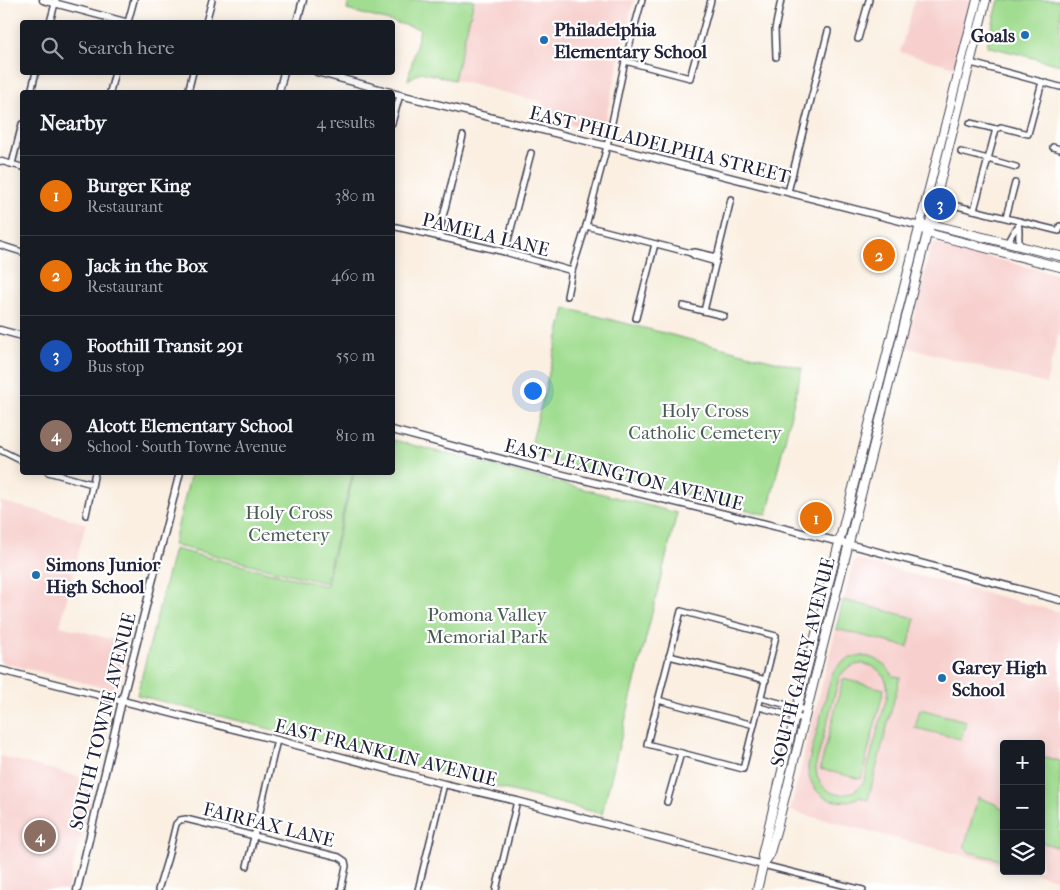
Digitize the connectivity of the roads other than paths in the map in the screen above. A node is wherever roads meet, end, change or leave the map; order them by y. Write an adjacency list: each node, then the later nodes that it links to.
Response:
1 (43, 0): 11 (street)
2 (134, 0): 14 (street)
3 (212, 0): 15 (street)
4 (303, 0): 16 (street)
5 (642, 0): 21 (street)
6 (710, 0): 21 (street)
7 (781, 0): 20 (street)
8 (869, 0): 18 (street)
9 (977, 0): 19 (main road, SOUTH GAREY AVENUE)
10 (986, 0): 23 (main road, SOUTH GAREY AVENUE)
11 (56, 2): 12 (street); 13 (street)
12 (51, 20)
13 (120, 20)
14 (128, 20)
15 (207, 20)
16 (298, 20)
17 (828, 31): 53 (street)
18 (858, 39)
19 (966, 44): 22 (main road, SOUTH GAREY AVENUE); 23 (main road)
20 (776, 56)
21 (625, 61): 42 (street)
22 (962, 61): 29 (main road); 61 (main road, SOUTH GAREY AVENUE)
23 (971, 63): 29 (main road, SOUTH GAREY AVENUE); 30 (street)
24 (35, 75): 32 (street)
25 (114, 75): 33 (street)
26 (192, 75): 34 (street)
27 (283, 75): 35 (street)
28 (328, 75): 36 (street, EAST PHILADELPHIA STREET)
29 (967, 77): 58 (main road, SOUTH GAREY AVENUE)
30 (1042, 82): 31 (street); 39 (street)
31 (1060, 86)
32 (32, 90)
33 (110, 90)
34 (188, 90)
35 (280, 90)
36 (380, 90)
37 (395, 94): 42 (street, EAST PHILADELPHIA STREET)
38 (970, 123): 39 (street)
39 (996, 129): 47 (street)
40 (20, 132): 49 (street)
41 (463, 136): 65 (street)
42 (607, 146): 53 (street, EAST PHILADELPHIA STREET); 60 (street)
43 (1053, 147): 44 (street)
44 (1060, 149)
45 (961, 152): 47 (street)
46 (531, 153): 72 (street)
47 (988, 159): 51 (street); 56 (street)
48 (0, 161): 49 (street)
49 (12, 164): 50 (street)
50 (20, 166)
51 (1016, 167)
52 (1015, 183): 57 (street)
53 (788, 192): 61 (street, EAST PHILADELPHIA STREET)
54 (731, 199): 75 (street)
55 (949, 204): 56 (street)
56 (974, 210): 57 (street)
57 (1006, 218): 59 (street)
58 (930, 224): 61 (main road); 64 (main road, SOUTH GAREY AVENUE); 66 (main road)
59 (1019, 224): 62 (street); 66 (street); 69 (street)
60 (586, 226): 67 (street); 77 (street)
61 (920, 226): 64 (main road); 85 (main road, SOUTH GAREY AVENUE)
62 (1060, 226)
63 (395, 227): 65 (street, PAMELA LANE)
64 (928, 233): 73 (main road); 86 (main road, SOUTH GAREY AVENUE)
65 (438, 237): 72 (street, PAMELA LANE)
66 (1006, 243): 69 (main road)
67 (655, 244): 75 (street); 82 (street)
68 (0, 245): 70 (street)
69 (1020, 246): 71 (main road)
70 (20, 251)
71 (1037, 251): 73 (main road); 74 (main road)
72 (505, 252): 77 (street, PAMELA LANE)
73 (1008, 254): 76 (main road)
74 (1060, 256)
75 (716, 259): 80 (street)
76 (1060, 267)
77 (572, 271): 78 (street)
78 (567, 296)
79 (683, 306): 80 (street)
80 (704, 311): 81 (street)
81 (724, 316)
82 (636, 318)
83 (0, 330): 84 (street)
84 (20, 335)
85 (891, 340): 86 (main road); 95 (main road, SOUTH GAREY AVENUE)
86 (900, 342): 95 (main road, SOUTH GAREY AVENUE)
87 (395, 431): 95 (street, EAST LEXINGTON AVENUE)
88 (0, 450): 89 (street)
89 (20, 460)
90 (59, 475): 93 (street)
91 (94, 475): 93 (street)
92 (179, 475): 102 (street, SOUTH TOWNE AVENUE)
93 (92, 484): 94 (street)
94 (86, 515)
95 (844, 543): 96 (street, EAST LEXINGTON AVENUE); 104 (main road, SOUTH GAREY AVENUE); 105 (main road, SOUTH GAREY AVENUE)
96 (1060, 600)
97 (669, 656): 99 (street); 99 (street); 101 (street)
98 (0, 670): 102 (street, EAST FRANKLIN AVENUE)
99 (766, 680): 100 (street)
100 (761, 698): 103 (street); 104 (street)
101 (658, 700): 106 (street); 108 (street)
102 (122, 701): 107 (street, EAST FRANKLIN AVENUE); 115 (street, SOUTH TOWNE AVENUE)
103 (759, 707): 104 (street); 106 (street)
104 (796, 712): 105 (street); 113 (main road, SOUTH GAREY AVENUE)
105 (805, 715): 113 (main road, SOUTH GAREY AVENUE)
106 (754, 725): 108 (street)
107 (277, 740): 109 (street, EAST FRANKLIN AVENUE); 112 (street)
108 (680, 753): 111 (street)
109 (444, 784): 110 (street, EAST FRANKLIN AVENUE); 118 (street)
110 (517, 801): 113 (street, EAST FRANKLIN AVENUE); 119 (street)
111 (667, 802)
112 (254, 836): 114 (street); 116 (street, FAIRFAX LANE); 117 (street, FAIRFAX LANE)
113 (763, 864): 120 (main road, SOUTH GAREY AVENUE); 121 (street)
114 (247, 866)
115 (77, 890)
116 (158, 890)
117 (341, 890)
118 (418, 890)
119 (496, 890)
120 (757, 890)
121 (863, 890)

